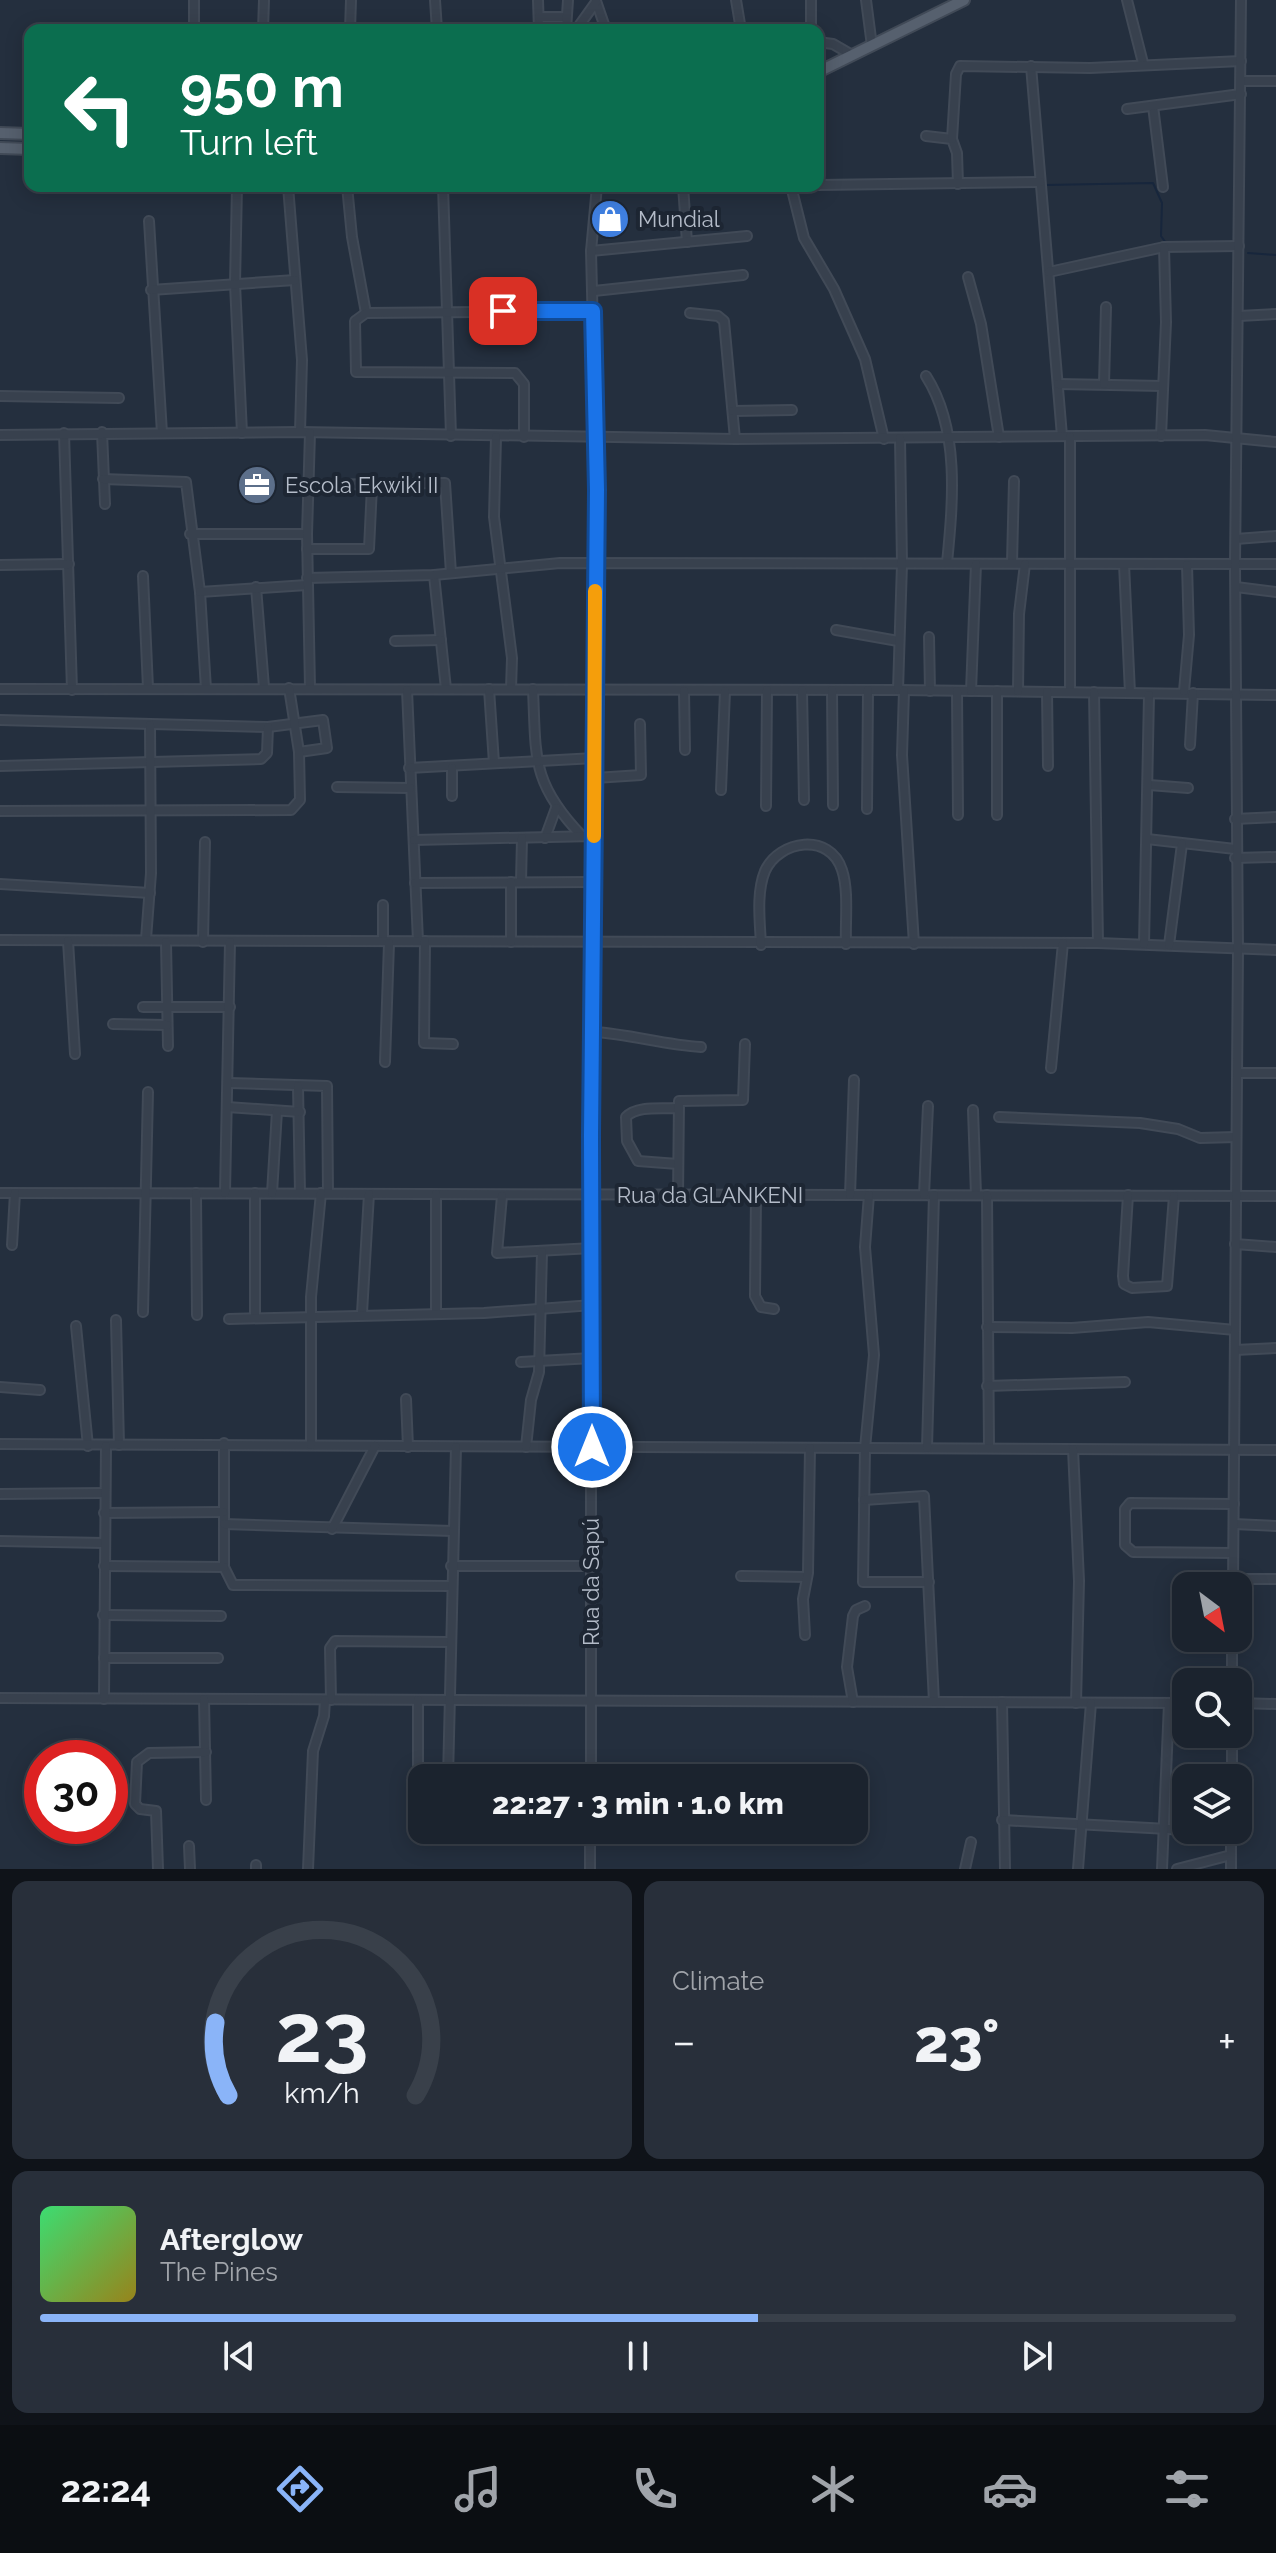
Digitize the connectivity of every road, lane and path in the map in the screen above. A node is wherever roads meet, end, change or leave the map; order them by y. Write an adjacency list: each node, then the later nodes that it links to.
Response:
1 (194, 0): 16 (street)
2 (264, 0): 17 (street)
3 (351, 0): 18 (street)
4 (435, 0): 19 (street)
5 (538, 0): 14 (street)
6 (568, 0): 15 (street)
7 (736, 0): 24 (street)
8 (811, 0): 25 (street)
9 (866, 0): 27 (street)
10 (964, 0): 27 (main road)
11 (1127, 0): 30 (street)
12 (1241, 0): 29 (street)
13 (596, 1): 22 (street); 23 (street)
14 (539, 17): 15 (street); 20 (street)
15 (566, 17): 21 (street)
16 (194, 24)
17 (263, 24)
18 (350, 24)
19 (437, 24)
20 (539, 24)
21 (566, 24)
22 (580, 24)
23 (604, 24)
24 (740, 24)
25 (811, 24)
26 (824, 43): 28 (street)
27 (872, 46): 28 (main road)
28 (852, 55): 32 (main road)
29 (1241, 61): 30 (street); 33 (street)
30 (1143, 63): 31 (street)
31 (1031, 66): 41 (street); 44 (street)
32 (824, 69)
33 (1241, 81): 34 (street); 35 (street)
34 (1276, 81)
35 (1241, 94): 36 (street); 58 (street)
36 (1153, 106): 37 (street); 47 (street)
37 (1127, 109)
38 (0, 133): 39 (main road)
39 (24, 134)
40 (926, 136): 41 (street)
41 (952, 139): 45 (street)
42 (0, 148): 43 (main road)
43 (24, 149)
44 (1040, 182): 45 (street); 61 (street)
45 (958, 184): 46 (street)
46 (824, 185)
47 (1163, 187)
48 (237, 192): 65 (street)
49 (288, 192): 64 (street)
50 (348, 192): 71 (street)
51 (443, 192): 69 (street)
52 (597, 192): 60 (street, Rua da Sapú)
53 (683, 192): 57 (street)
54 (792, 192): 100 (street)
55 (149, 221): 66 (street)
56 (747, 236): 57 (street)
57 (687, 242): 60 (street)
58 (1239, 246): 59 (street); 74 (street)
59 (1164, 247): 61 (street); 79 (street)
60 (591, 251): 67 (street, Rua da Sapú)
61 (1049, 272): 77 (street)
62 (743, 275): 67 (street)
63 (968, 277): 95 (street)
64 (295, 280): 65 (street); 85 (street)
65 (235, 284): 66 (street); 88 (street)
66 (151, 290): 87 (street)
67 (594, 291): 70 (street, Rua da Sapú)
68 (1106, 307): 78 (street)
69 (445, 311): 70 (street); 71 (street); 75 (street)
70 (593, 311): 96 (street, Rua da Sapú)
71 (366, 313): 75 (street)
72 (690, 313): 83 (street)
73 (1276, 314): 74 (street)
74 (1239, 316): 101 (street)
75 (448, 375): 90 (street); 94 (street)
76 (926, 376): 98 (street)
77 (1058, 384): 78 (street); 91 (street)
78 (1104, 384): 79 (street)
79 (1163, 386): 92 (street)
80 (0, 396): 81 (street)
81 (119, 398)
82 (792, 410): 83 (street)
83 (733, 411): 99 (street)
84 (102, 432): 86 (street); 87 (street); 103 (street)
85 (305, 432): 88 (street); 90 (street); 105 (street)
86 (64, 433): 89 (street); 116 (street)
87 (162, 433): 88 (street)
88 (242, 433)
89 (0, 435)
90 (451, 436): 93 (street)
91 (1066, 436): 92 (street); 95 (street); 120 (street)
92 (1161, 436): 101 (street)
93 (496, 437): 94 (street); 126 (street)
94 (524, 437): 96 (street)
95 (999, 437): 98 (street)
96 (596, 438): 99 (street); 113 (street, Rua da Sapú)
97 (900, 438): 98 (street); 100 (street); 117 (street)
98 (948, 438): 114 (street)
99 (735, 439): 100 (street)
100 (884, 439)
101 (1239, 439): 102 (street); 111 (street)
102 (1276, 442)
103 (103, 479): 107 (street); 108 (street)
104 (1014, 481): 115 (street)
105 (310, 485): 106 (street); 109 (street)
106 (372, 486): 112 (street); 127 (street)
107 (105, 504)
108 (190, 534): 109 (street); 133 (street)
109 (307, 534): 112 (street)
110 (1276, 536): 111 (street)
111 (1236, 539): 122 (street)
112 (307, 549): 130 (street)
113 (595, 563): 117 (street); 126 (street); 144 (street, Rua da Sapú)
114 (947, 563): 117 (street); 118 (street)
115 (1012, 563): 118 (street); 119 (street)
116 (69, 564): 124 (street); 151 (street)
117 (902, 564): 139 (street)
118 (976, 564): 162 (street)
119 (1025, 564): 120 (street); 164 (street)
120 (1072, 564): 121 (street); 166 (street)
121 (1124, 564): 125 (street); 169 (street)
122 (1235, 564): 123 (street); 125 (street); 132 (street)
123 (1276, 564)
124 (0, 565)
125 (1187, 565): 168 (street)
126 (499, 567): 127 (street); 149 (street)
127 (451, 573): 128 (street)
128 (434, 575): 130 (street); 137 (street)
129 (143, 576): 141 (street)
130 (307, 581): 131 (street); 143 (street)
131 (256, 587): 133 (street); 140 (street)
132 (1236, 587): 134 (street); 170 (street)
133 (200, 592): 146 (street)
134 (1276, 592)
135 (836, 630): 139 (street)
136 (929, 637): 160 (street)
137 (441, 640): 138 (street); 147 (street)
138 (395, 641)
139 (898, 641): 157 (street)
140 (264, 687): 142 (street); 146 (street)
141 (148, 688): 146 (street); 151 (street)
142 (289, 688): 143 (street); 176 (street)
143 (310, 688): 152 (street)
144 (595, 688): 150 (street); 158 (street); 181 (street, Rua da Sapú)
145 (0, 689): 151 (street)
146 (206, 689)
147 (446, 689): 148 (street); 152 (street)
148 (489, 689): 149 (street); 184 (street)
149 (511, 689): 150 (street)
150 (533, 689): 183 (street)
151 (72, 690)
152 (407, 690): 187 (street)
153 (767, 690): 154 (street); 159 (street); 198 (street)
154 (802, 690): 155 (street); 196 (street)
155 (832, 690): 156 (street); 197 (street)
156 (868, 690): 157 (street); 200 (street)
157 (901, 690): 160 (street); 236 (street)
158 (684, 691): 159 (street); 179 (street)
159 (725, 691): 194 (street)
160 (930, 691): 161 (street)
161 (957, 691): 162 (street); 203 (street)
162 (971, 691): 163 (street)
163 (997, 691): 164 (street); 204 (street)
164 (1018, 691): 165 (street)
165 (1047, 692): 166 (street); 186 (street)
166 (1070, 692): 167 (street)
167 (1094, 692): 169 (street); 234 (street)
168 (1188, 692): 170 (street); 171 (street); 178 (street)
169 (1130, 693): 171 (street)
170 (1236, 693): 172 (street); 206 (street)
171 (1149, 695): 190 (street)
172 (1276, 695)
173 (0, 720): 175 (street)
174 (640, 724): 189 (street)
175 (150, 725): 177 (street); 182 (street)
176 (293, 726): 177 (street); 180 (street); 180 (street)
177 (268, 727): 182 (street)
178 (1190, 745)
179 (685, 750)
180 (299, 752): 201 (street)
181 (595, 758): 183 (street); 189 (street, Rua da Sapú)
182 (150, 761): 185 (street); 201 (street)
183 (536, 761): 184 (street); 199 (street)
184 (494, 763): 188 (street)
185 (0, 766)
186 (1048, 766)
187 (409, 768): 188 (street); 192 (street)
188 (452, 768): 195 (street)
189 (595, 778): 208 (street, Rua da Sapú)
190 (1149, 785): 193 (street); 211 (street)
191 (337, 787): 192 (street)
192 (410, 788): 212 (street)
193 (1188, 788)
194 (721, 790)
195 (452, 796)
196 (804, 800)
197 (833, 805)
198 (766, 806)
199 (556, 808): 207 (street); 210 (street)
200 (867, 809)
201 (150, 810): 202 (street); 221 (street)
202 (0, 811)
203 (958, 815)
204 (997, 815)
205 (1276, 817): 206 (street)
206 (1235, 819): 215 (street)
207 (582, 836): 208 (street); 210 (street)
208 (594, 836): 218 (street, Rua da Sapú)
209 (522, 838): 210 (street); 212 (street); 217 (street)
210 (545, 838)
211 (1147, 839): 214 (street); 237 (street)
212 (414, 840): 219 (street)
213 (205, 842): 228 (street)
214 (1182, 844): 215 (street); 239 (street)
215 (1235, 853): 216 (street); 240 (street)
216 (1276, 857)
217 (516, 882): 218 (street); 219 (street); 231 (street)
218 (593, 882): 232 (street, Rua da Sapú)
219 (415, 883): 226 (street)
220 (0, 884): 221 (street)
221 (150, 893): 223 (street)
222 (383, 905): 230 (street)
223 (146, 939): 225 (street); 227 (street)
224 (0, 940): 225 (street)
225 (68, 941): 252 (street)
226 (422, 941): 230 (street); 231 (street); 248 (street)
227 (166, 942): 228 (street); 242 (street)
228 (203, 942): 229 (street)
229 (230, 942): 230 (street); 244 (street)
230 (386, 942): 253 (street)
231 (511, 942): 232 (street)
232 (595, 943): 238 (street); 247 (street, Rua da Sapú)
233 (1063, 943): 234 (street); 236 (street); 254 (street)
234 (1098, 943): 237 (street)
235 (846, 944): 236 (street); 238 (street); 238 (street)
236 (914, 944)
237 (1144, 944): 239 (street)
238 (761, 945)
239 (1169, 945): 240 (street)
240 (1238, 950): 241 (street); 255 (street)
241 (1276, 950)
242 (167, 1006): 243 (street); 244 (street); 246 (street)
243 (143, 1007)
244 (230, 1007): 258 (street)
245 (113, 1024): 246 (street)
246 (167, 1025): 250 (street)
247 (594, 1032): 251 (street); 290 (street, Rua da Sapú)
248 (453, 1044)
249 (745, 1044): 263 (street)
250 (168, 1046)
251 (701, 1047)
252 (75, 1054)
253 (385, 1062)
254 (1051, 1068)
255 (1237, 1073): 256 (street); 268 (street)
256 (1276, 1073)
257 (854, 1080): 283 (street)
258 (229, 1083): 259 (street); 262 (street)
259 (298, 1086): 266 (street); 278 (street)
260 (148, 1092): 272 (street)
261 (928, 1106): 285 (street)
262 (227, 1107): 265 (street); 274 (street)
263 (678, 1108): 269 (street); 269 (street)
264 (973, 1110): 286 (street)
265 (277, 1111): 266 (street); 276 (street)
266 (300, 1112): 277 (street)
267 (999, 1117): 268 (street)
268 (1236, 1137): 281 (street)
269 (678, 1164): 291 (street)
270 (0, 1193): 271 (street, Rua da GLANKENI)
271 (15, 1193): 272 (street, Rua da GLANKENI); 295 (street)
272 (144, 1193): 273 (street, Rua da GLANKENI); 302 (street)
273 (196, 1193): 274 (street, Rua da GLANKENI); 305 (street)
274 (225, 1193): 275 (street, Rua da GLANKENI)
275 (255, 1193): 276 (street, Rua da GLANKENI); 306 (street)
276 (272, 1193): 277 (street, Rua da GLANKENI)
277 (300, 1193): 278 (street, Rua da GLANKENI)
278 (324, 1193): 279 (street, Rua da GLANKENI); 307 (street)
279 (369, 1194): 280 (street, Rua da GLANKENI); 303 (street)
280 (436, 1194): 289 (street, Rua da GLANKENI); 304 (street)
281 (1235, 1194): 292 (street, Rua da GLANKENI); 293 (street, Rua da GLANKENI); 294 (street)
282 (756, 1195): 283 (street, Rua da GLANKENI); 291 (street, Rua da GLANKENI); 301 (street)
283 (850, 1195): 284 (street, Rua da GLANKENI)
284 (869, 1195): 285 (street, Rua da GLANKENI); 335 (street)
285 (929, 1195): 286 (street, Rua da GLANKENI); 336 (street)
286 (976, 1195): 287 (street, Rua da GLANKENI)
287 (987, 1195): 288 (street, Rua da GLANKENI); 311 (street)
288 (1128, 1195): 292 (street, Rua da GLANKENI); 292 (street)
289 (502, 1196): 290 (street, Rua da GLANKENI); 298 (street)
290 (592, 1196): 291 (street, Rua da GLANKENI); 297 (street, Rua da Sapú)
291 (678, 1196)
292 (1174, 1196)
293 (1276, 1196)
294 (1235, 1244): 296 (street); 312 (street)
295 (12, 1245)
296 (1276, 1247)
297 (593, 1248): 298 (street); 299 (street, Rua da Sapú)
298 (542, 1252): 300 (street)
299 (593, 1305): 300 (street); 315 (street, Rua da Sapú)
300 (538, 1309): 304 (street); 316 (street)
301 (774, 1309)
302 (143, 1312)
303 (362, 1313): 304 (street); 307 (street)
304 (436, 1314)
305 (197, 1315)
306 (255, 1317): 307 (street); 308 (street)
307 (311, 1318): 326 (street)
308 (229, 1319)
309 (116, 1320): 325 (street)
310 (76, 1326): 327 (street)
311 (987, 1327): 312 (street); 319 (street)
312 (1235, 1330): 314 (street)
313 (1276, 1348): 314 (street)
314 (1235, 1350): 339 (street)
315 (592, 1358): 316 (street); 333 (street, Rua da Sapú)
316 (540, 1361): 317 (street); 332 (street)
317 (521, 1362)
318 (1125, 1382): 319 (street)
319 (987, 1386): 337 (street)
320 (0, 1387): 321 (street)
321 (40, 1390)
322 (406, 1399): 330 (street)
323 (224, 1443): 325 (street); 326 (street); 345 (street)
324 (0, 1444): 327 (street)
325 (119, 1445): 328 (street)
326 (311, 1445): 329 (street)
327 (88, 1446): 328 (street)
328 (106, 1446): 341 (street)
329 (375, 1446): 330 (street); 350 (street)
330 (408, 1447): 331 (street)
331 (456, 1447): 332 (street); 351 (street)
332 (526, 1447): 333 (street)
333 (592, 1447): 334 (street); 357 (street, Rua da Sapú)
334 (810, 1448): 335 (street); 361 (street)
335 (865, 1448): 336 (street); 343 (street)
336 (927, 1448): 337 (street)
337 (989, 1448): 338 (street)
338 (1073, 1449): 339 (street); 383 (street)
339 (1234, 1449): 340 (street); 344 (street)
340 (1276, 1450)
341 (104, 1493): 342 (street); 346 (street)
342 (0, 1494)
343 (864, 1500): 364 (street); 364 (street)
344 (1234, 1504): 348 (street); 354 (street)
345 (223, 1512): 346 (street); 347 (street)
346 (104, 1513): 353 (street)
347 (224, 1524): 350 (street); 358 (street)
348 (1234, 1524): 349 (street); 354 (street)
349 (1276, 1526)
350 (332, 1529): 351 (street)
351 (453, 1531): 356 (street)
352 (0, 1541): 353 (street)
353 (104, 1543): 355 (street)
354 (1233, 1553): 359 (street)
355 (104, 1566): 358 (street); 367 (street)
356 (451, 1566): 357 (street); 365 (street)
357 (591, 1566): 379 (street, Rua da Sapú)
358 (224, 1567): 365 (street)
359 (1233, 1572)
360 (741, 1576): 361 (street)
361 (806, 1577): 369 (street)
362 (1276, 1579): 363 (street)
363 (1252, 1581)
364 (929, 1582): 381 (street)
365 (451, 1586): 370 (street)
366 (865, 1606): 380 (street)
367 (103, 1615): 368 (street); 371 (street)
368 (221, 1616)
369 (805, 1635)
370 (449, 1642): 376 (street); 378 (street)
371 (104, 1658): 372 (street); 374 (street)
372 (218, 1658)
373 (0, 1698): 374 (street)
374 (104, 1699): 375 (street)
375 (204, 1699): 376 (street); 388 (street)
376 (328, 1700): 377 (street); 404 (street)
377 (418, 1700): 378 (street); 389 (street)
378 (449, 1700): 379 (street); 390 (street)
379 (591, 1701): 380 (street); 391 (street, Rua da Sapú)
380 (853, 1702): 381 (street)
381 (934, 1702): 382 (street)
382 (1002, 1702): 383 (street); 393 (street)
383 (1076, 1703): 384 (street)
384 (1091, 1703): 385 (street); 394 (street)
385 (1169, 1703): 395 (street)
386 (1252, 1703): 387 (street)
387 (1276, 1704)
388 (206, 1752): 392 (street); 402 (street)
389 (418, 1764)
390 (448, 1764)
391 (591, 1764)
392 (206, 1800)
393 (1002, 1820): 394 (street); 407 (street)
394 (1081, 1823): 395 (street); 408 (street)
395 (1163, 1829): 396 (street); 409 (street)
396 (1172, 1829)
397 (971, 1842): 406 (street)
398 (590, 1844): 405 (street)
399 (1231, 1844): 401 (street)
400 (189, 1846): 403 (street)
401 (1231, 1855): 410 (street); 411 (street)
402 (158, 1869)
403 (190, 1869)
404 (308, 1869)
405 (590, 1869)
406 (965, 1869)
407 (1005, 1869)
408 (1078, 1869)
409 (1162, 1869)
410 (1177, 1869)
411 (1231, 1869)

